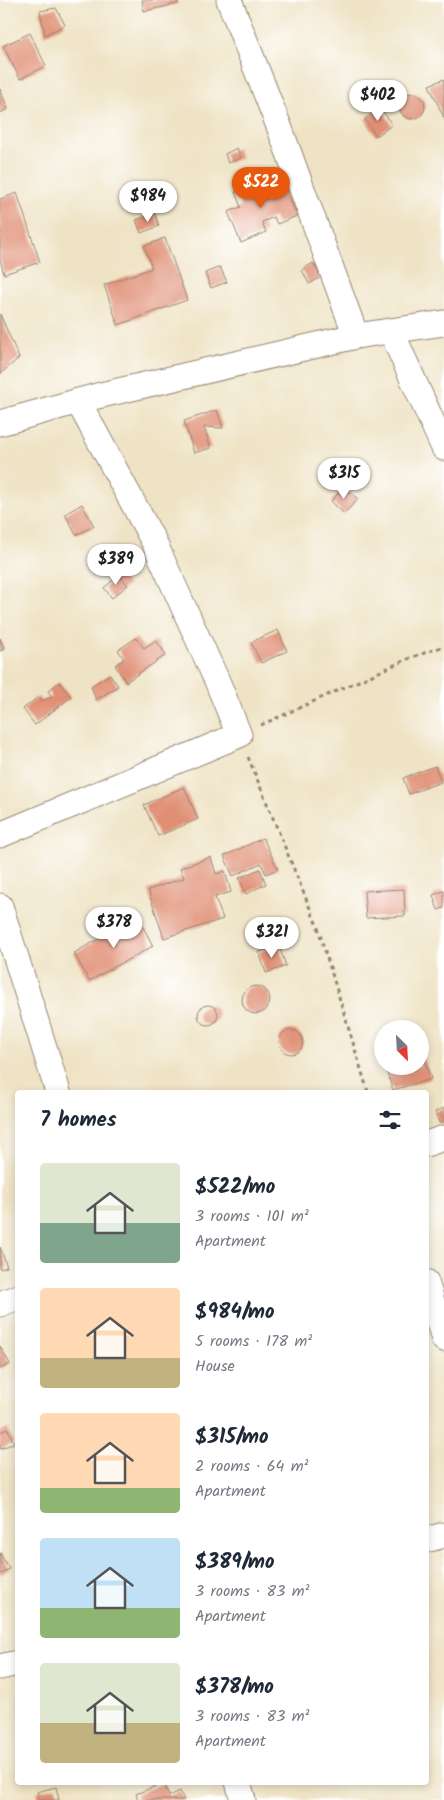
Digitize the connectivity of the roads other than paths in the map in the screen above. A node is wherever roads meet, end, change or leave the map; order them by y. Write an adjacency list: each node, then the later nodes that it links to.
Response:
1 (229, 0): 4 (street)
2 (444, 323): 3 (street)
3 (391, 331): 4 (street); 7 (street)
4 (356, 336): 5 (street)
5 (78, 401): 6 (street); 8 (street)
6 (0, 423)
7 (444, 448)
8 (0, 835)
9 (0, 906): 10 (street)
10 (57, 1090)
11 (444, 1138): 12 (street)
12 (429, 1143)
13 (429, 1292): 16 (street)
14 (15, 1298): 15 (street)
15 (0, 1304)
16 (444, 1339)
17 (444, 1534): 18 (street)
18 (429, 1539)
19 (15, 1664): 20 (street)
20 (0, 1667)
21 (239, 1785): 22 (street)
22 (243, 1800)

